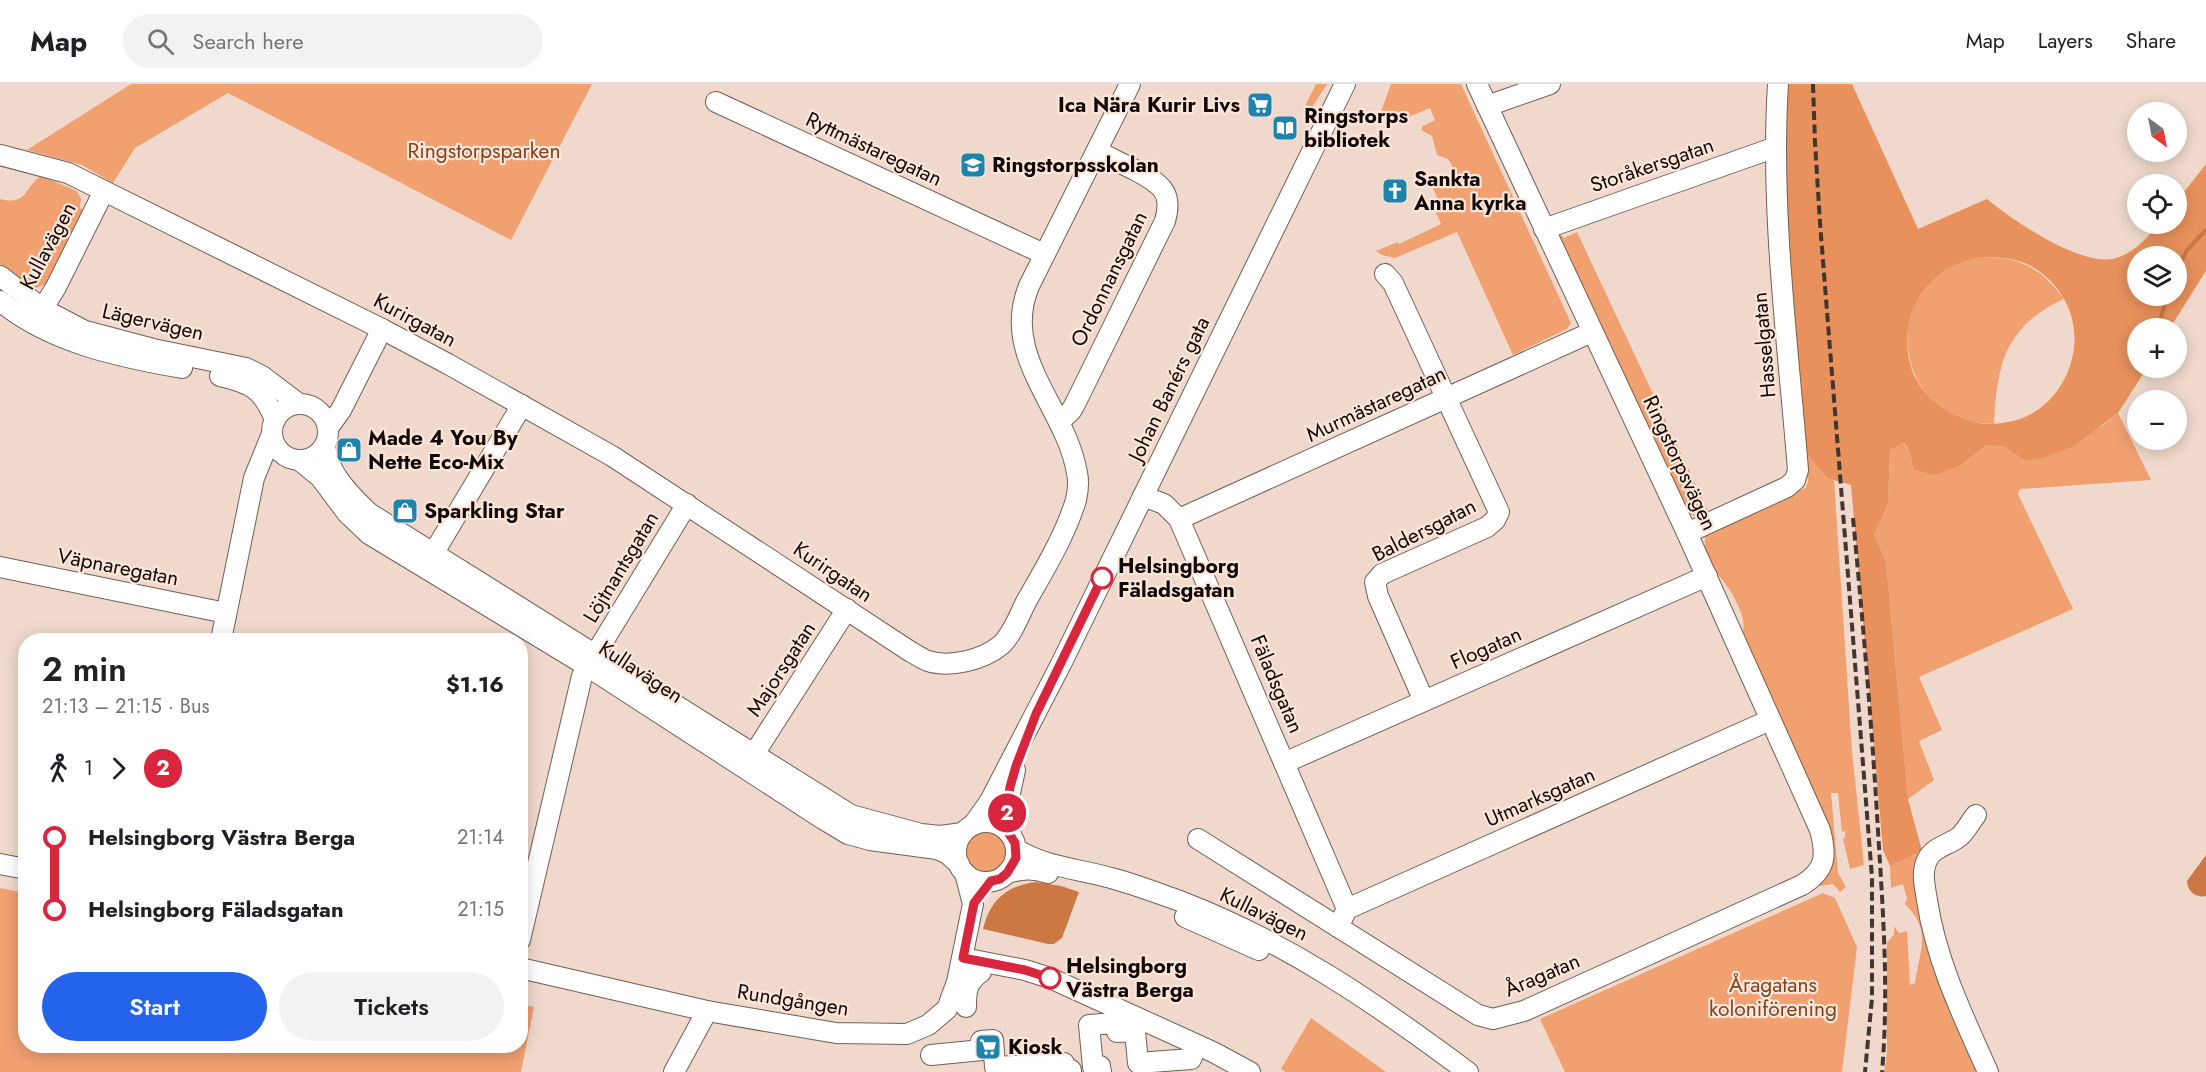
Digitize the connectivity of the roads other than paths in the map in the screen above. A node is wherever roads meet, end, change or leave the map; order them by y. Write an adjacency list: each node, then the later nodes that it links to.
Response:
1 (1130, 84): 9 (street, Kurirgatan)
2 (1345, 84): 30 (street, Johan Banérs gata)
3 (1477, 84): 7 (street, Ringstorpsvägen)
4 (1550, 84): 7 (street)
5 (1778, 84): 8 (street, Hasselgatan)
6 (716, 102): 13 (street, Ryttmästaregatan)
7 (1487, 106): 12 (street, Ringstorpsvägen)
8 (1776, 147): 12 (street, Storåkersgatan); 33 (street, Hasselgatan)
9 (1097, 151): 13 (street, Kurirgatan); 24 (street, Ordonnansgatan)
10 (0, 155): 11 (street, Kurirgatan)
11 (104, 191): 17 (street, Kullavägen); 18 (street, Kurirgatan)
12 (1544, 229): 19 (street, Ringstorpsvägen)
13 (1044, 254): 24 (street, Kurirgatan)
14 (1385, 274): 21 (street, Baldersgatan)
15 (0, 276): 17 (street, Lägervägen)
16 (0, 301): 17 (street, Lägervägen)
17 (38, 316): 22 (street, Lägervägen); 25 (street, Lägervägen)
18 (382, 329): 20 (street); 23 (street, Kurirgatan)
19 (1592, 332): 21 (street, Murmästaregatan); 33 (street, Ringstorpsvägen)
20 (348, 395): 22 (street); 26 (street)
21 (1447, 398): 32 (street, Murmästaregatan); 41 (street, Baldersgatan)
22 (305, 405): 25 (street); 26 (street)
23 (522, 405): 31 (street, Kurirgatan); 34 (street)
24 (1059, 422): 37 (street, Kurirgatan)
25 (274, 427): 27 (street); 29 (street)
26 (326, 437): 27 (street); 28 (street)
27 (294, 459): 28 (street); 29 (street)
28 (326, 474): 34 (street, Kullavägen); 40 (street, Kullavägen)
29 (255, 478): 38 (street)
30 (1143, 496): 32 (street, Fäladsgatan); 42 (street, Johan Banérs gata)
31 (687, 504): 37 (street, Kurirgatan); 40 (street, Löjtnantsgatan)
32 (1179, 519): 45 (street, Fäladsgatan)
33 (1687, 533): 36 (street, Ringstorpsvägen)
34 (433, 554): 40 (street, Kullavägen)
35 (0, 567): 38 (street, Väpnaregatan)
36 (1707, 576): 41 (street, Flogatan); 43 (street, Ringstorpsvägen)
37 (847, 609): 44 (street, Majorsgatan)
38 (226, 613): 39 (street)
39 (222, 633)
40 (591, 660): 44 (street, Kullavägen); 53 (street, Kullavägen); 56 (street, Löjtnantsgatan)
41 (1424, 701): 45 (street, Flogatan)
42 (1036, 714): 47 (street, Johan Banérs gata); 49 (street, Johan Banérs gata)
43 (1770, 720): 52 (street, Ringstorpsvägen); 57 (street, Utmarksgatan)
44 (754, 754): 47 (street, Kullavägen)
45 (1284, 763): 57 (street, Fäladsgatan)
46 (1976, 815): 72 (street)
47 (968, 829): 49 (street); 53 (street)
48 (1198, 839): 58 (street, Åragatan)
49 (1012, 840): 54 (street); 71 (street, Kullavägen)
50 (0, 864): 51 (street)
51 (18, 867)
52 (1821, 867): 58 (street, Åragatan)
53 (962, 868): 54 (street); 55 (street, Rundgången)
54 (999, 877): 55 (street, Rundgången); 70 (street, Kullavägen)
55 (974, 903): 59 (street, Rundgången)
56 (528, 906)
57 (1347, 909): 58 (street)
58 (1338, 927)
59 (963, 958): 63 (street, Rundgången); 69 (street)
60 (528, 970): 63 (street, Rundgången)
61 (981, 972): 62 (street)
62 (966, 1007)
63 (707, 1011): 66 (street)
64 (1193, 1054): 68 (street)
65 (931, 1055): 67 (street)
66 (674, 1072)
67 (1071, 1072)
68 (1101, 1072)
69 (1250, 1072)
70 (1451, 1072)
71 (1468, 1072)
72 (1988, 1072)

